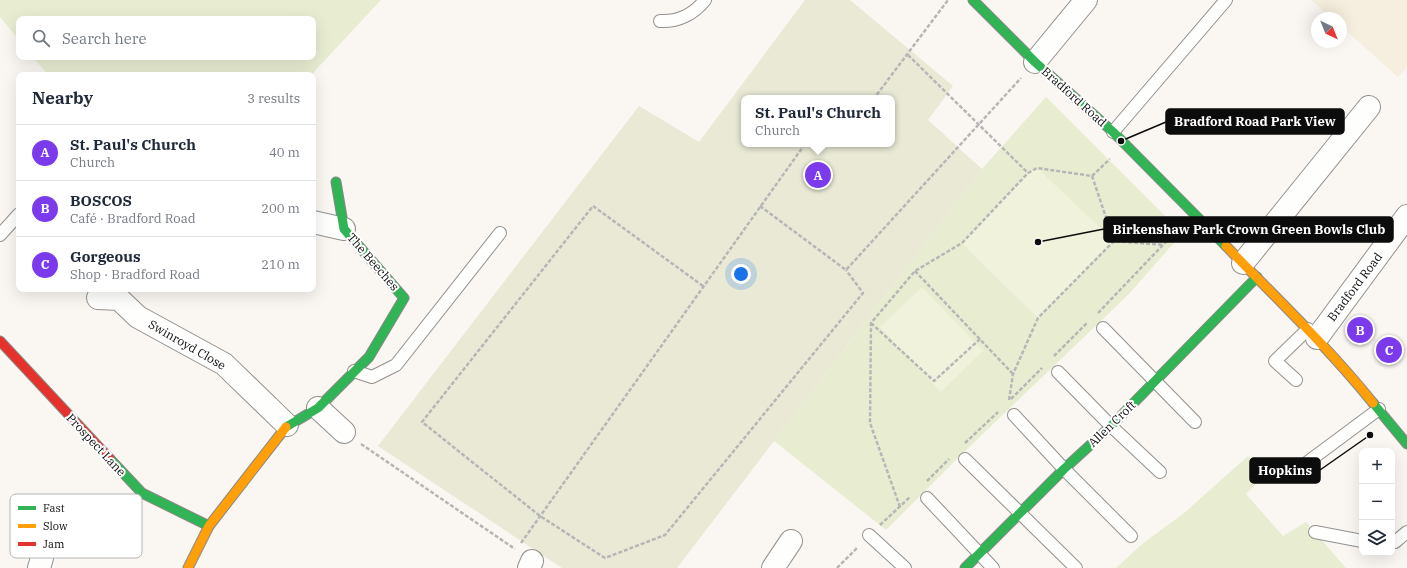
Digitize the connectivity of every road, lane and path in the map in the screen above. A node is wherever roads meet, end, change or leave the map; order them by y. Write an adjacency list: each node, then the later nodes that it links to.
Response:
1 (705, 0): 6 (lane)
2 (948, 0): 7 (path)
3 (972, 0): 8 (street, Bradford Road)
4 (1086, 0): 8 (street)
5 (1226, 0): 12 (lane)
6 (660, 21)
7 (908, 55): 9 (path); 11 (path)
8 (1035, 62): 11 (path); 12 (street, Bradford Road)
9 (877, 95)
10 (1369, 107): 29 (street)
11 (979, 124): 15 (path); 28 (path)
12 (1113, 132): 13 (street, Bradford Road)
13 (1125, 144): 16 (path); 19 (street, Bradford Road)
14 (803, 147): 18 (path)
15 (1028, 173): 16 (path); 30 (path)
16 (1092, 176): 26 (path)
17 (336, 182): 23 (street, The Beeches)
18 (760, 206): 28 (path); 31 (path)
19 (1194, 212): 27 (path); 29 (street, Bradford Road)
20 (1407, 216): 38 (street, Bradford Road)
21 (16, 217): 25 (lane)
22 (316, 223): 23 (street, The Beeches)
23 (344, 229): 41 (street, The Beeches)
24 (500, 233): 41 (lane)
25 (0, 235)
26 (1114, 241): 27 (path); 43 (path)
27 (1164, 245): 34 (path)
28 (846, 270): 66 (path)
29 (1250, 270): 38 (street, Bradford Road); 45 (street, Allen Croft)
30 (915, 271): 35 (path); 39 (path)
31 (703, 286): 66 (path); 66 (path)
32 (120, 294): 33 (street, Swinroyd Close); 51 (street, Swinroyd Close)
33 (98, 298)
34 (1093, 317)
35 (871, 323): 39 (path); 64 (path)
36 (1088, 323): 46 (path)
37 (1103, 328): 45 (lane)
38 (1313, 333): 44 (lane); 48 (street, Bradford Road)
39 (980, 339): 43 (path)
40 (0, 341): 67 (street, Prospect Lane)
41 (354, 371): 47 (street, The Beeches)
42 (1058, 372): 52 (lane)
43 (1013, 374): 46 (path)
44 (1296, 380)
45 (1155, 381): 50 (lane); 52 (street, Allen Croft)
46 (1009, 401): 49 (path); 55 (path)
47 (318, 408): 51 (street); 53 (street)
48 (1379, 409): 54 (street, Bradford Road); 58 (lane)
49 (1014, 415): 59 (lane)
50 (1195, 422)
51 (287, 425): 67 (street)
52 (1111, 426): 59 (street, Allen Croft); 60 (lane)
53 (344, 432): 66 (path)
54 (1407, 444)
55 (963, 445)
56 (952, 456): 61 (path)
57 (965, 459): 65 (lane)
58 (1305, 464)
59 (1064, 469): 65 (street, Allen Croft); 71 (lane)
60 (1160, 472)
61 (924, 484)
62 (914, 494): 64 (path)
63 (927, 498): 75 (lane)
64 (900, 507): 70 (path)
65 (1020, 513): 75 (street, Allen Croft); 82 (lane)
66 (540, 516)
67 (209, 526): 76 (street)
68 (1315, 532): 72 (lane)
69 (1407, 532): 74 (lane)
70 (869, 536): 78 (path); 79 (lane)
71 (1131, 536)
72 (1359, 540)
73 (791, 541): 77 (street)
74 (1395, 542)
75 (979, 554): 80 (street, Allen Croft); 81 (lane)
76 (188, 568)
77 (773, 568)
78 (837, 568)
79 (905, 568)
80 (965, 568)
81 (993, 568)
82 (1076, 568)

